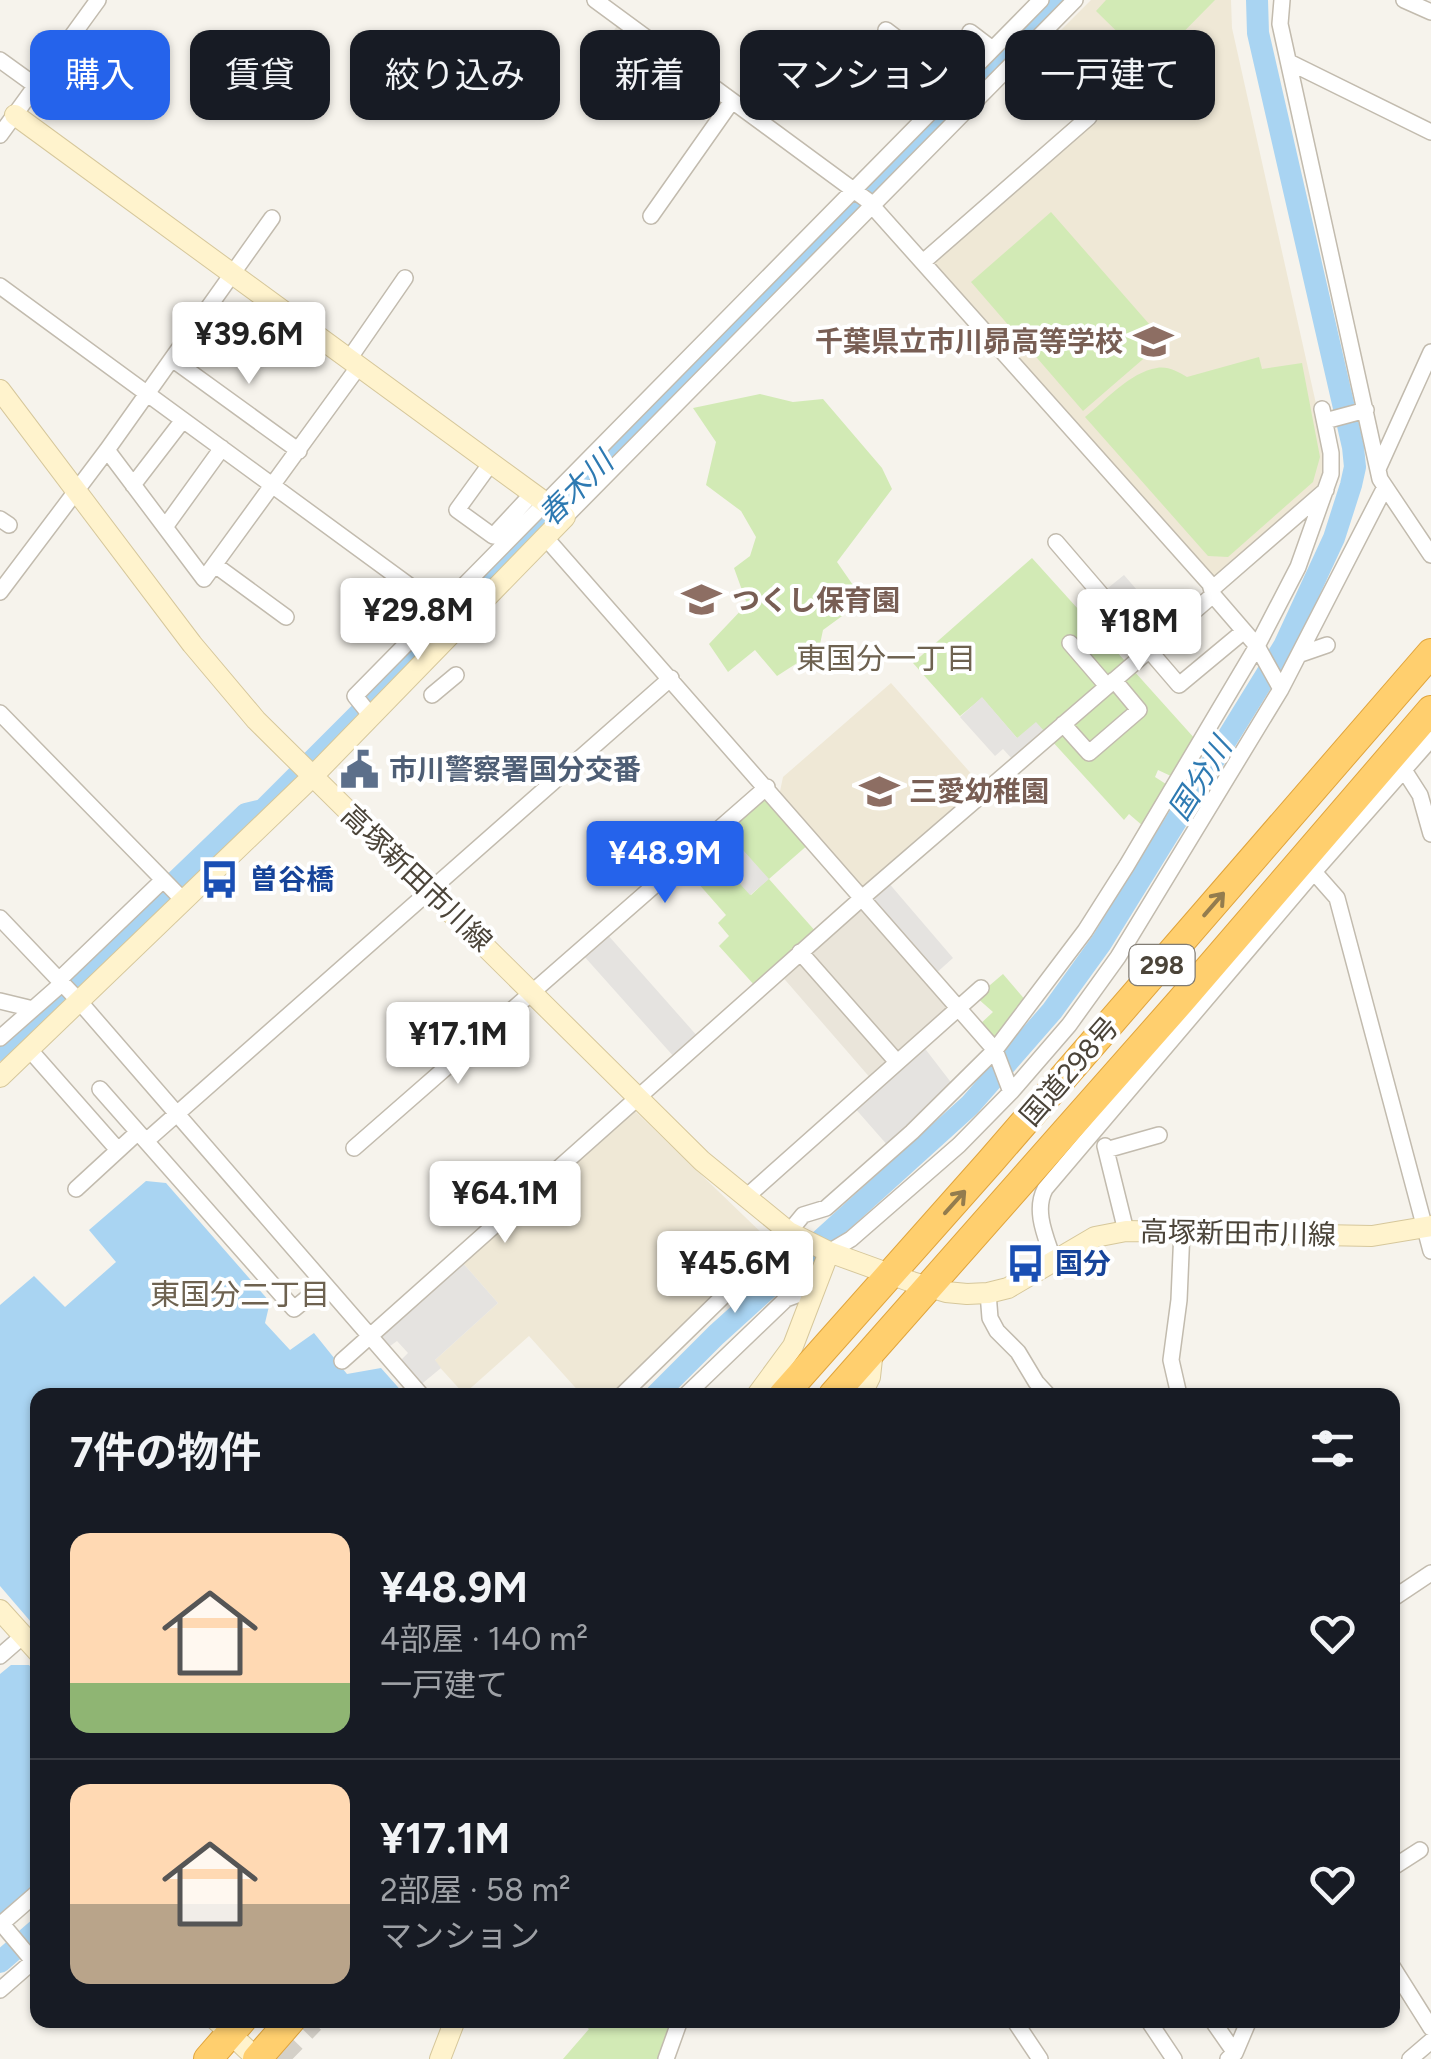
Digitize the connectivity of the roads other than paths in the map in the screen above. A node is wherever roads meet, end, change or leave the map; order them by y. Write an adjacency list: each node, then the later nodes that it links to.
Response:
1 (98, 0): 8 (street)
2 (595, 0): 18 (street)
3 (1075, 0): 9 (street)
4 (1282, 0): 14 (street)
5 (1404, 0): 7 (street)
6 (1032, 2): 11 (street)
7 (1431, 12)
8 (76, 30)
9 (1044, 30)
10 (985, 43): 11 (street)
11 (991, 48): 12 (street)
12 (985, 54)
13 (0, 60): 16 (street)
14 (1289, 62): 22 (street); 36 (street)
15 (1005, 67): 24 (street)
16 (30, 82)
17 (30, 94): 19 (street)
18 (732, 100): 24 (street); 25 (street)
19 (15, 115): 23 (street); 28 (main road)
20 (921, 120): 24 (street)
21 (1085, 120): 27 (street)
22 (1431, 132)
23 (0, 135)
24 (862, 195): 27 (street); 48 (street); 48 (street)
25 (651, 216)
26 (272, 218): 28 (street)
27 (923, 262): 55 (street)
28 (232, 273): 32 (street); 33 (main road)
29 (405, 278): 33 (street)
30 (0, 286): 35 (street)
31 (1431, 352): 42 (street)
32 (172, 360): 35 (street); 40 (street)
33 (354, 362): 40 (street); 41 (main road)
34 (0, 390): 47 (main road, 高塚新田市川線)
35 (147, 393): 37 (street); 39 (street)
36 (1364, 411): 42 (street); 45 (street)
37 (183, 420): 38 (street); 43 (street)
38 (222, 448): 44 (street); 49 (street)
39 (107, 450): 43 (street); 47 (street)
40 (299, 451): 44 (street)
41 (491, 463): 48 (main road); 48 (street)
42 (1378, 469): 46 (street)
43 (133, 484): 49 (street)
44 (274, 486): 53 (street); 57 (street)
45 (1328, 488): 55 (street); 61 (street)
46 (1384, 489): 52 (street); 64 (street)
47 (75, 490): 54 (street); 75 (main road, 高塚新田市川線)
48 (550, 506): 50 (main road); 57 (street)
49 (165, 527): 53 (street)
50 (545, 538): 57 (main road); 66 (street)
51 (1056, 542): 62 (street)
52 (1431, 554)
53 (214, 565): 56 (street)
54 (0, 592)
55 (1212, 592): 58 (street); 62 (street)
56 (286, 617)
57 (450, 617): 75 (main road)
58 (1244, 630): 61 (street); 62 (street)
59 (1070, 643): 67 (street)
60 (1327, 646): 64 (street)
61 (1259, 649): 68 (street); 92 (street)
62 (1148, 650): 67 (street)
63 (1431, 653): 112 (highway, 国道298号 / 298, one-way to 63)
64 (1301, 654): 68 (street)
65 (456, 674): 69 (street)
66 (671, 678): 76 (street); 80 (street)
67 (1110, 683): 72 (street); 72 (street)
68 (1280, 686): 96 (street)
69 (432, 695)
70 (1431, 710): 115 (highway, 国道298号 / 298)
71 (0, 713): 79 (street)
72 (1063, 724): 81 (street)
73 (1431, 739): 74 (street)
74 (1404, 770): 77 (street); 78 (street)
75 (307, 772): 79 (main road); 80 (main road, 高塚新田市川線)
76 (766, 787): 81 (street); 86 (street)
77 (1431, 834)
78 (1314, 872): 105 (street); 111 (street)
79 (172, 889): 85 (main road); 85 (street)
80 (428, 890): 86 (main road, 高塚新田市川線); 98 (street)
81 (862, 898): 83 (street); 88 (street)
82 (0, 918): 85 (street)
83 (800, 952): 93 (street); 97 (street)
84 (981, 988): 88 (street)
85 (68, 989): 89 (street); 91 (main road); 98 (street)
86 (534, 992): 97 (main road, 高塚新田市川線); 101 (street)
87 (0, 1001): 89 (street)
88 (958, 1008): 92 (street); 93 (street)
89 (32, 1009): 90 (street)
90 (0, 1038)
91 (29, 1049): 94 (main road); 102 (street)
92 (996, 1053): 96 (street); 108 (street)
93 (897, 1062): 104 (street)
94 (0, 1077)
95 (100, 1089): 99 (street)
96 (1010, 1089): 110 (street)
97 (638, 1096): 104 (main road, 高塚新田市川線); 117 (street)
98 (176, 1113): 99 (street); 113 (street)
99 (142, 1136): 102 (street); 113 (street)
100 (1159, 1136): 107 (street)
101 (354, 1148)
102 (118, 1150): 103 (street)
103 (76, 1189)
104 (745, 1198): 108 (main road, 高塚新田市川線)
105 (1428, 1227): 106 (main road, 高塚新田市川線); 109 (street)
106 (1182, 1230): 107 (main road, 高塚新田市川線); 128 (street)
107 (1126, 1231): 111 (main road, 高塚新田市川線)
108 (795, 1235): 110 (main road, 高塚新田市川線); 121 (street)
109 (1431, 1251)
110 (829, 1252): 112 (main road, 高塚新田市川線); 114 (main road)
111 (1054, 1262): 116 (main road, 高塚新田市川線)
112 (890, 1274): 115 (main road, 高塚新田市川線); 124 (highway, 国道298号 / 298)
113 (324, 1284): 117 (street)
114 (816, 1288): 122 (street); 123 (main road)
115 (928, 1288): 116 (main road, 高塚新田市川線); 118 (highway, 国道298号 / 298)
116 (988, 1293): 127 (street)
117 (370, 1336): 119 (street); 120 (street)
118 (873, 1350): 125 (highway, 国道298号 / 298); 126 (main road)
119 (342, 1361)
120 (415, 1388)
121 (630, 1388)
122 (693, 1388)
123 (762, 1388)
124 (788, 1388)
125 (839, 1388)
126 (864, 1388)
127 (1042, 1388)
128 (1177, 1388)
129 (1431, 1573): 130 (street)
130 (1400, 1594)
131 (0, 1610): 132 (main road)
132 (30, 1644): 133 (street)
133 (0, 1656)
134 (1420, 1850): 135 (street)
135 (1400, 1863)
136 (30, 1900): 137 (street)
137 (4, 1928): 138 (street)
138 (30, 1954)
139 (30, 1962): 141 (street)
140 (1400, 1979): 151 (street)
141 (0, 1990)
142 (227, 2028): 154 (highway)
143 (231, 2028): 155 (main road)
144 (284, 2028): 155 (highway)
145 (452, 2028): 156 (main road)
146 (677, 2028): 157 (street)
147 (1019, 2028): 158 (street)
148 (1153, 2028): 159 (street)
149 (1216, 2028): 153 (street)
150 (1245, 2028): 153 (street)
151 (1431, 2028)
152 (1431, 2041): 160 (street)
153 (1232, 2056)
154 (208, 2059)
155 (257, 2059)
156 (440, 2059)
157 (666, 2059)
158 (1040, 2059)
159 (1174, 2059)
160 (1410, 2059)

